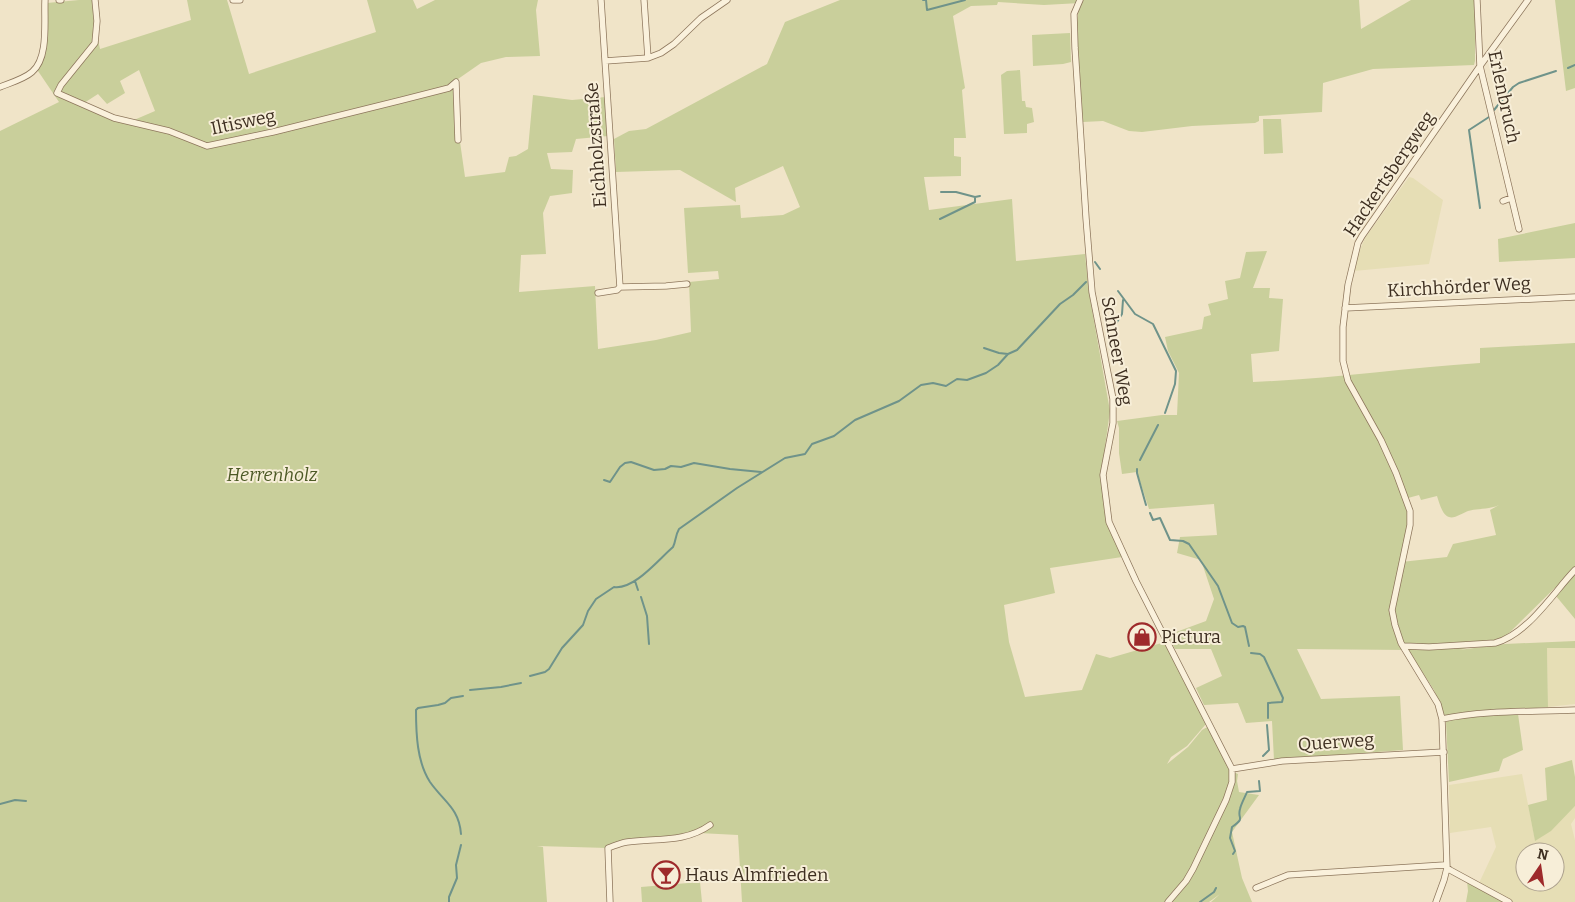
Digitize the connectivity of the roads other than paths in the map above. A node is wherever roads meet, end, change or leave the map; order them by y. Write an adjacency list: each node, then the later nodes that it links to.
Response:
1 (45, 0): 14 (street)
2 (95, 0): 15 (street, Iltisweg)
3 (233, 0): 4 (street)
4 (240, 0)
5 (601, 0): 12 (street, Eichholzstraße)
6 (644, 0): 11 (street)
7 (727, 0): 11 (street)
8 (1080, 0): 29 (street, Schneer Weg)
9 (1477, 0): 13 (street, Erlenbruch)
10 (1528, 0): 13 (street, Hackertsbergweg)
11 (648, 58): 12 (street)
12 (605, 61): 20 (street, Eichholzstraße)
13 (1480, 66): 16 (street, Erlenbruch); 23 (street, Hackertsbergweg)
14 (0, 87)
15 (458, 140)
16 (1511, 198): 17 (street); 18 (street, Erlenbruch)
17 (1502, 201)
18 (1519, 229)
19 (687, 284): 20 (street)
20 (620, 287): 21 (street)
21 (598, 293)
22 (1575, 296): 23 (street, Kirchhörder Weg)
23 (1345, 308): 25 (street, Hackertsbergweg)
24 (1575, 570): 25 (street)
25 (1404, 646): 27 (street, Hackertsbergweg)
26 (1575, 710): 27 (street)
27 (1442, 719): 28 (street, Hackertsbergweg)
28 (1444, 752): 29 (street, Querweg); 31 (street, Hackertsbergweg)
29 (1232, 769): 34 (street)
30 (710, 825): 33 (street)
31 (1447, 868): 32 (street); 35 (street, Hackertsbergweg); 36 (street)
32 (1256, 888)
33 (610, 902)
34 (1168, 902)
35 (1436, 902)
36 (1509, 902)

